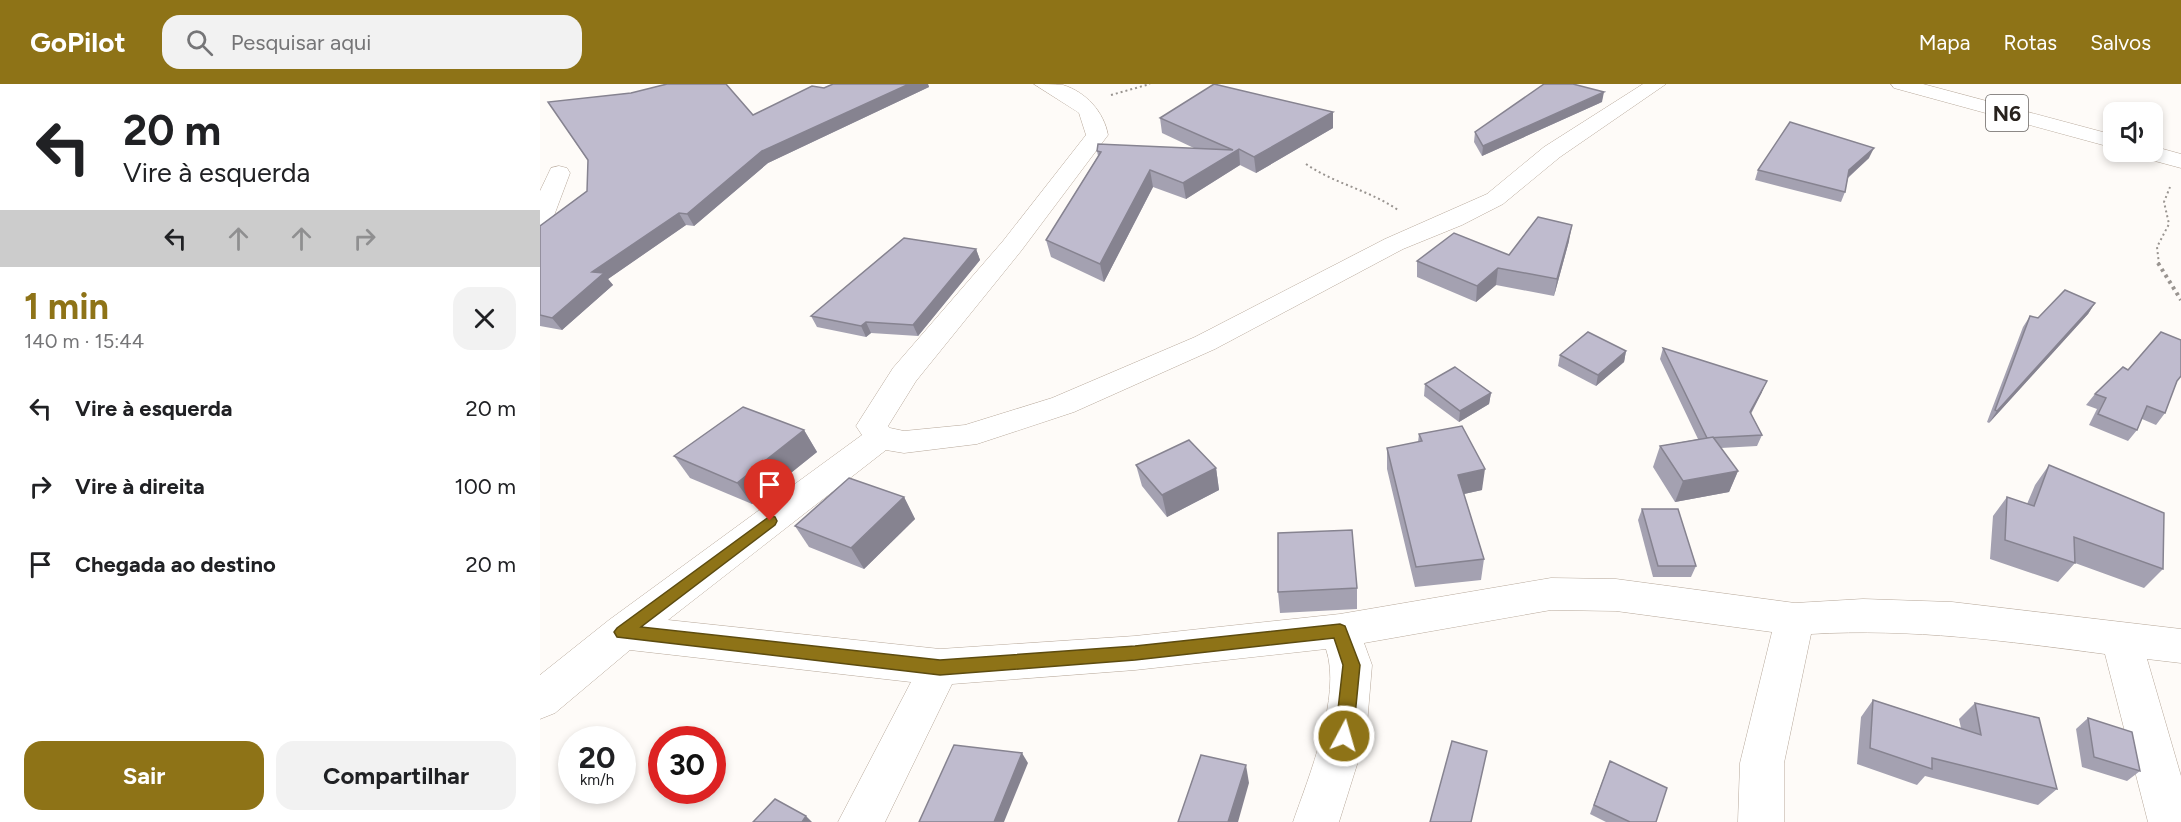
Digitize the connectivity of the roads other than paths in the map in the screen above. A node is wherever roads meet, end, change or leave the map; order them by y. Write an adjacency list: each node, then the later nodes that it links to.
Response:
1 (1044, 84): 13 (main road)
2 (1656, 84): 13 (main road)
3 (1901, 84): 6 (main road, N6)
4 (1946, 84): 5 (main road, N6)
5 (2103, 125)
6 (2103, 139)
7 (2163, 141): 8 (main road)
8 (2181, 146)
9 (2163, 156): 10 (main road)
10 (2181, 161)
11 (559, 173): 12 (main road)
12 (540, 221)
13 (880, 438): 16 (main road)
14 (1795, 619): 15 (main road); 17 (main road); 23 (main road)
15 (1340, 631): 19 (main road); 22 (main road)
16 (623, 632): 19 (main road); 20 (main road)
17 (2121, 637): 18 (main road); 24 (main road)
18 (2181, 646)
19 (940, 667): 21 (main road)
20 (540, 700)
21 (861, 822)
22 (1316, 822)
23 (1761, 822)
24 (2171, 822)

